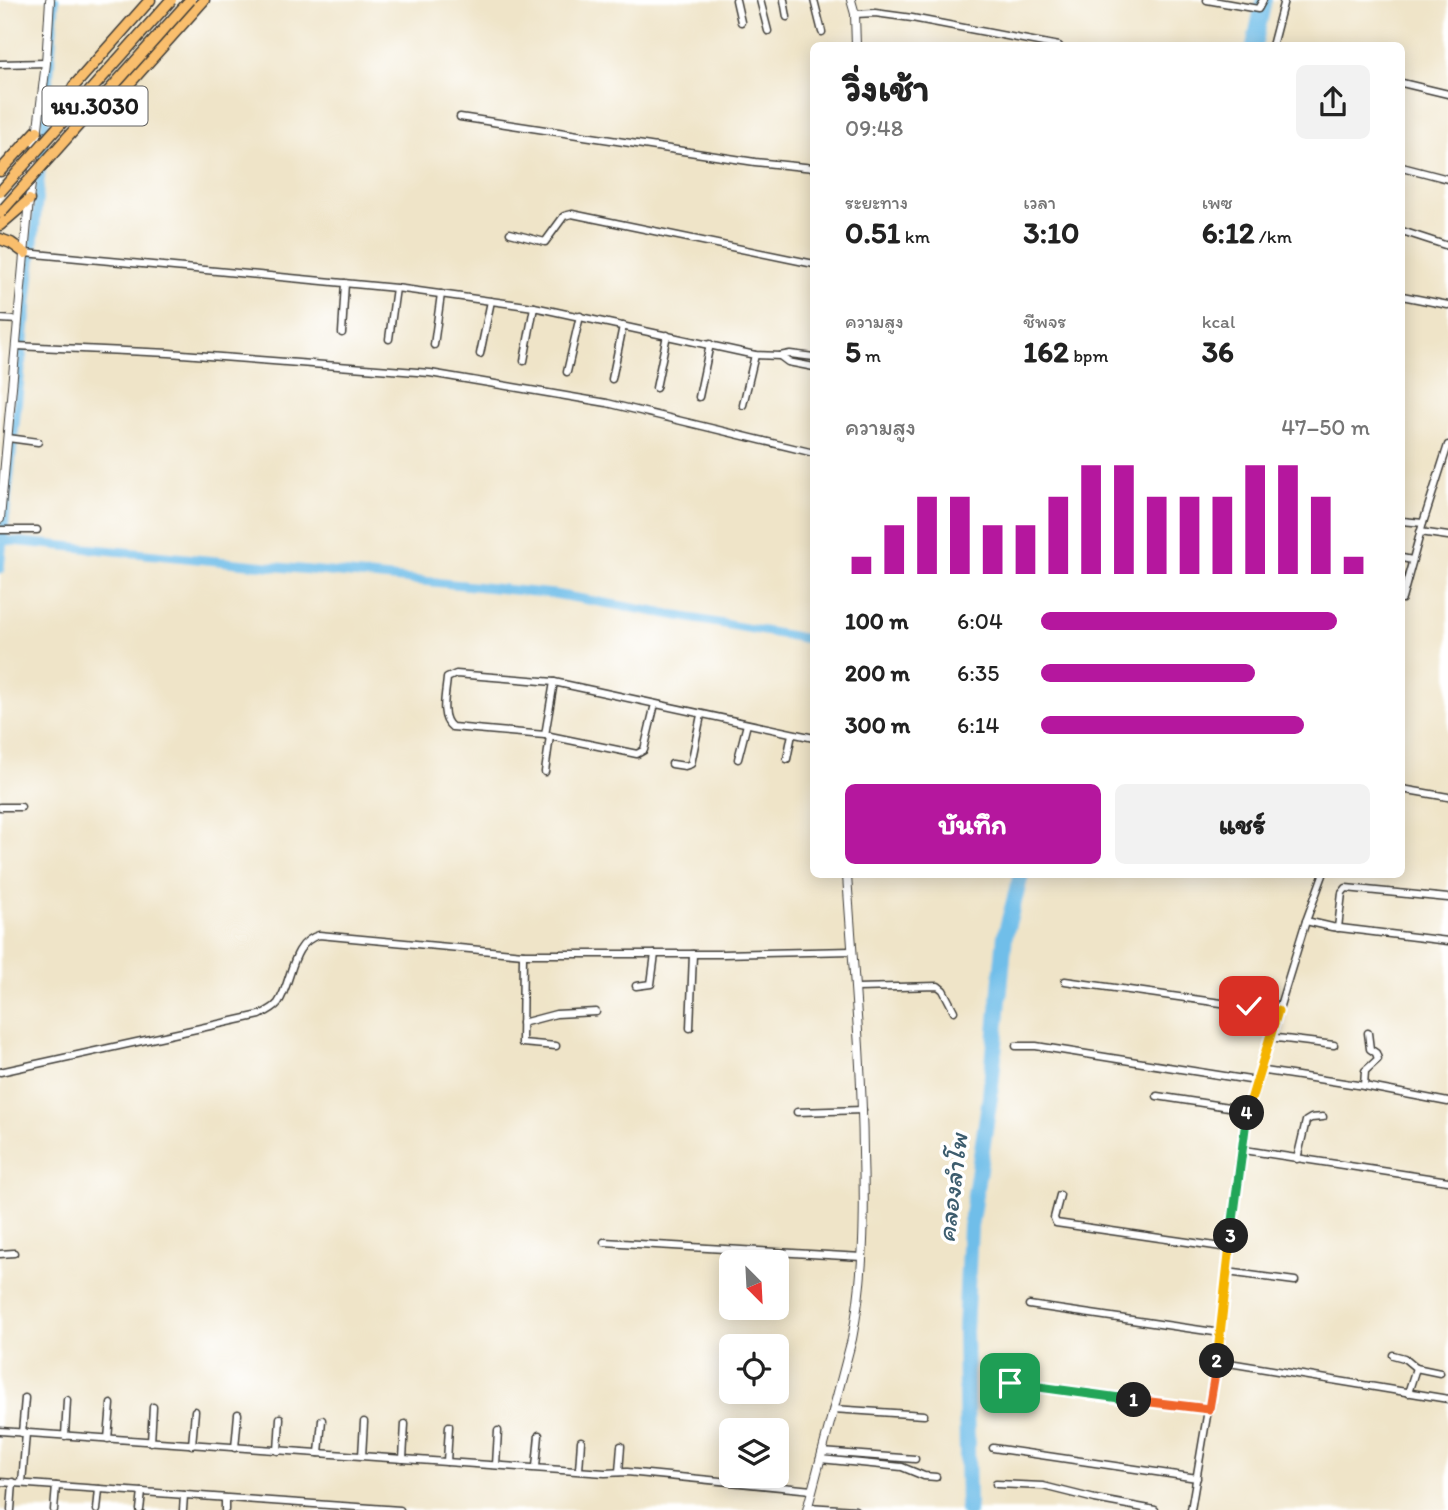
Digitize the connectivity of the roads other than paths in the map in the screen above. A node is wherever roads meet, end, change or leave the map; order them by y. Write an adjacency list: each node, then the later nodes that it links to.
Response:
1 (50, 0): 22 (street)
2 (150, 0): 5 (main road)
3 (171, 0): 32 (main road, นบ.3030, bridge)
4 (190, 0): 34 (main road, นบ.3030, bridge)
5 (204, 0)
6 (736, 0): 16 (street)
7 (760, 0): 17 (street)
8 (784, 0): 15 (street)
9 (814, 0): 18 (street)
10 (851, 0): 14 (street)
11 (1207, 0): 12 (street)
12 (1263, 0)
13 (1284, 0): 21 (street)
14 (855, 14): 19 (street); 20 (street)
15 (787, 18)
16 (741, 22)
17 (768, 31)
18 (822, 32)
19 (856, 42)
20 (1038, 42)
21 (1273, 42)
22 (46, 63): 23 (street); 27 (street)
23 (0, 64)
24 (1405, 84): 25 (street)
25 (1448, 94)
26 (460, 117): 28 (street)
27 (37, 131): 30 (main road); 33 (street)
28 (810, 167)
29 (1405, 168): 31 (street)
30 (0, 171)
31 (1448, 179)
32 (0, 193): 34 (main road)
33 (29, 200): 34 (main road); 39 (street)
34 (1, 219)
35 (1405, 232): 38 (street)
36 (510, 233): 40 (street)
37 (0, 239): 39 (main road)
38 (1448, 246)
39 (29, 254): 41 (street); 50 (street)
40 (810, 263)
41 (345, 283): 42 (street); 52 (street)
42 (396, 288): 43 (street); 54 (street)
43 (441, 294): 45 (street); 56 (street)
44 (1405, 297): 46 (street)
45 (491, 301): 47 (street); 58 (street)
46 (1448, 305)
47 (534, 307): 48 (street); 62 (street)
48 (580, 316): 51 (street); 64 (street)
49 (0, 319): 50 (street)
50 (18, 320): 57 (street)
51 (623, 326): 53 (street); 65 (street)
52 (342, 333)
53 (667, 335): 55 (street); 66 (street)
54 (389, 339)
55 (710, 344): 59 (street); 67 (street)
56 (434, 345)
57 (17, 346): 69 (street); 72 (street)
58 (480, 354)
59 (755, 355): 60 (street); 68 (street)
60 (780, 356): 61 (street); 63 (street)
61 (810, 356)
62 (524, 361)
63 (810, 366)
64 (567, 372)
65 (612, 379)
66 (656, 388)
67 (699, 397)
68 (743, 405)
69 (10, 439): 70 (street); 73 (street)
70 (38, 442)
71 (1448, 445): 75 (street)
72 (810, 452)
73 (0, 519)
74 (1405, 521): 75 (street)
75 (1423, 523): 78 (street)
76 (1, 530): 77 (street)
77 (37, 530)
78 (1420, 532): 79 (street); 81 (street)
79 (1448, 536)
80 (1405, 559): 81 (street)
81 (1412, 560): 82 (street)
82 (1405, 587)
83 (554, 682): 84 (street); 88 (street); 88 (street)
84 (655, 704): 85 (street); 88 (street)
85 (701, 715): 86 (street); 92 (street)
86 (747, 724): 87 (street); 90 (street)
87 (792, 734): 89 (street); 91 (street)
88 (547, 735): 93 (street)
89 (810, 737)
90 (738, 759)
91 (787, 759)
92 (672, 765)
93 (545, 772)
94 (1405, 790): 95 (street)
95 (1448, 797)
96 (0, 807): 97 (street)
97 (21, 807)
98 (847, 878): 104 (street)
99 (1322, 878): 101 (street)
100 (1448, 898): 102 (street)
101 (1306, 921): 102 (street); 112 (street)
102 (1338, 928): 103 (street)
103 (1448, 942)
104 (852, 951): 107 (street); 110 (street)
105 (523, 954): 106 (street); 114 (street); 122 (street)
106 (655, 954): 107 (street); 109 (street)
107 (693, 954): 115 (street)
108 (1065, 981): 112 (street)
109 (636, 986)
110 (857, 988): 111 (street); 127 (street)
111 (954, 1011)
112 (1278, 1011): 117 (street)
113 (596, 1012): 114 (street)
114 (522, 1023): 119 (street)
115 (690, 1028)
116 (1368, 1033): 124 (street)
117 (1269, 1037): 118 (street); 121 (street)
118 (1334, 1045)
119 (556, 1046)
120 (1016, 1046): 123 (street)
121 (1259, 1070): 123 (street); 124 (street)
122 (0, 1072)
123 (1256, 1081): 128 (street)
124 (1364, 1086): 126 (street)
125 (1157, 1096): 128 (street)
126 (1448, 1102)
127 (863, 1110): 129 (street); 139 (street)
128 (1248, 1110): 131 (street)
129 (797, 1112)
130 (1323, 1117): 132 (street)
131 (1244, 1150): 132 (street); 136 (street)
132 (1297, 1159): 133 (street)
133 (1448, 1181)
134 (1060, 1195): 136 (street)
135 (604, 1242): 139 (street)
136 (1229, 1248): 140 (street)
137 (14, 1253): 138 (street)
138 (0, 1254)
139 (862, 1256): 155 (street)
140 (1227, 1272): 141 (street); 143 (street)
141 (1295, 1281)
142 (1029, 1305): 143 (street)
143 (1221, 1333): 145 (street)
144 (1394, 1355): 146 (street)
145 (1217, 1361): 149 (street); 156 (street)
146 (1416, 1368): 147 (street); 149 (street)
147 (1440, 1373)
148 (1010, 1383): 156 (street)
149 (1408, 1393): 151 (street)
150 (25, 1398): 167 (street)
151 (1448, 1399)
152 (67, 1400): 169 (street)
153 (111, 1404): 170 (street)
154 (153, 1407): 172 (street)
155 (833, 1409): 159 (street); 179 (street)
156 (1209, 1409): 189 (street)
157 (195, 1410): 173 (street)
158 (238, 1414): 175 (street)
159 (923, 1415)
160 (280, 1418): 177 (street)
161 (322, 1420): 178 (street)
162 (364, 1422): 180 (street)
163 (405, 1424): 181 (street)
164 (449, 1426): 183 (street)
165 (0, 1431): 167 (street)
166 (498, 1431): 184 (street)
167 (24, 1433): 169 (street); 192 (street)
168 (539, 1435): 185 (street)
169 (65, 1436): 170 (street)
170 (108, 1439): 172 (street)
171 (581, 1441): 186 (street)
172 (151, 1442): 173 (street)
173 (192, 1445): 175 (street)
174 (621, 1446): 187 (street)
175 (235, 1448): 177 (street)
176 (993, 1448): 189 (street)
177 (278, 1451): 178 (street)
178 (319, 1453): 180 (street)
179 (821, 1455): 182 (street); 188 (street); 196 (street)
180 (362, 1456): 181 (street)
181 (403, 1459): 183 (street)
182 (915, 1459)
183 (447, 1462): 184 (street)
184 (496, 1465): 185 (street)
185 (536, 1467): 186 (street)
186 (579, 1470): 187 (street)
187 (619, 1472): 196 (street)
188 (936, 1477)
189 (1197, 1478): 214 (street)
190 (0, 1482): 191 (street)
191 (13, 1482): 192 (street); 204 (street)
192 (22, 1483): 194 (street)
193 (996, 1484): 213 (street)
194 (56, 1486): 195 (street); 205 (street)
195 (99, 1489): 197 (street); 206 (street)
196 (812, 1490): 203 (street)
197 (142, 1492): 198 (street); 207 (street)
198 (184, 1495): 199 (street); 208 (street)
199 (225, 1498): 200 (street); 209 (street)
200 (268, 1501): 201 (street); 210 (street)
201 (311, 1507): 202 (street)
202 (353, 1508): 211 (street)
203 (808, 1508): 212 (street)
204 (11, 1510)
205 (54, 1510)
206 (97, 1510)
207 (140, 1510)
208 (183, 1510)
209 (225, 1510)
210 (267, 1510)
211 (397, 1510)
212 (855, 1510)
213 (1155, 1510)
214 (1191, 1510)

